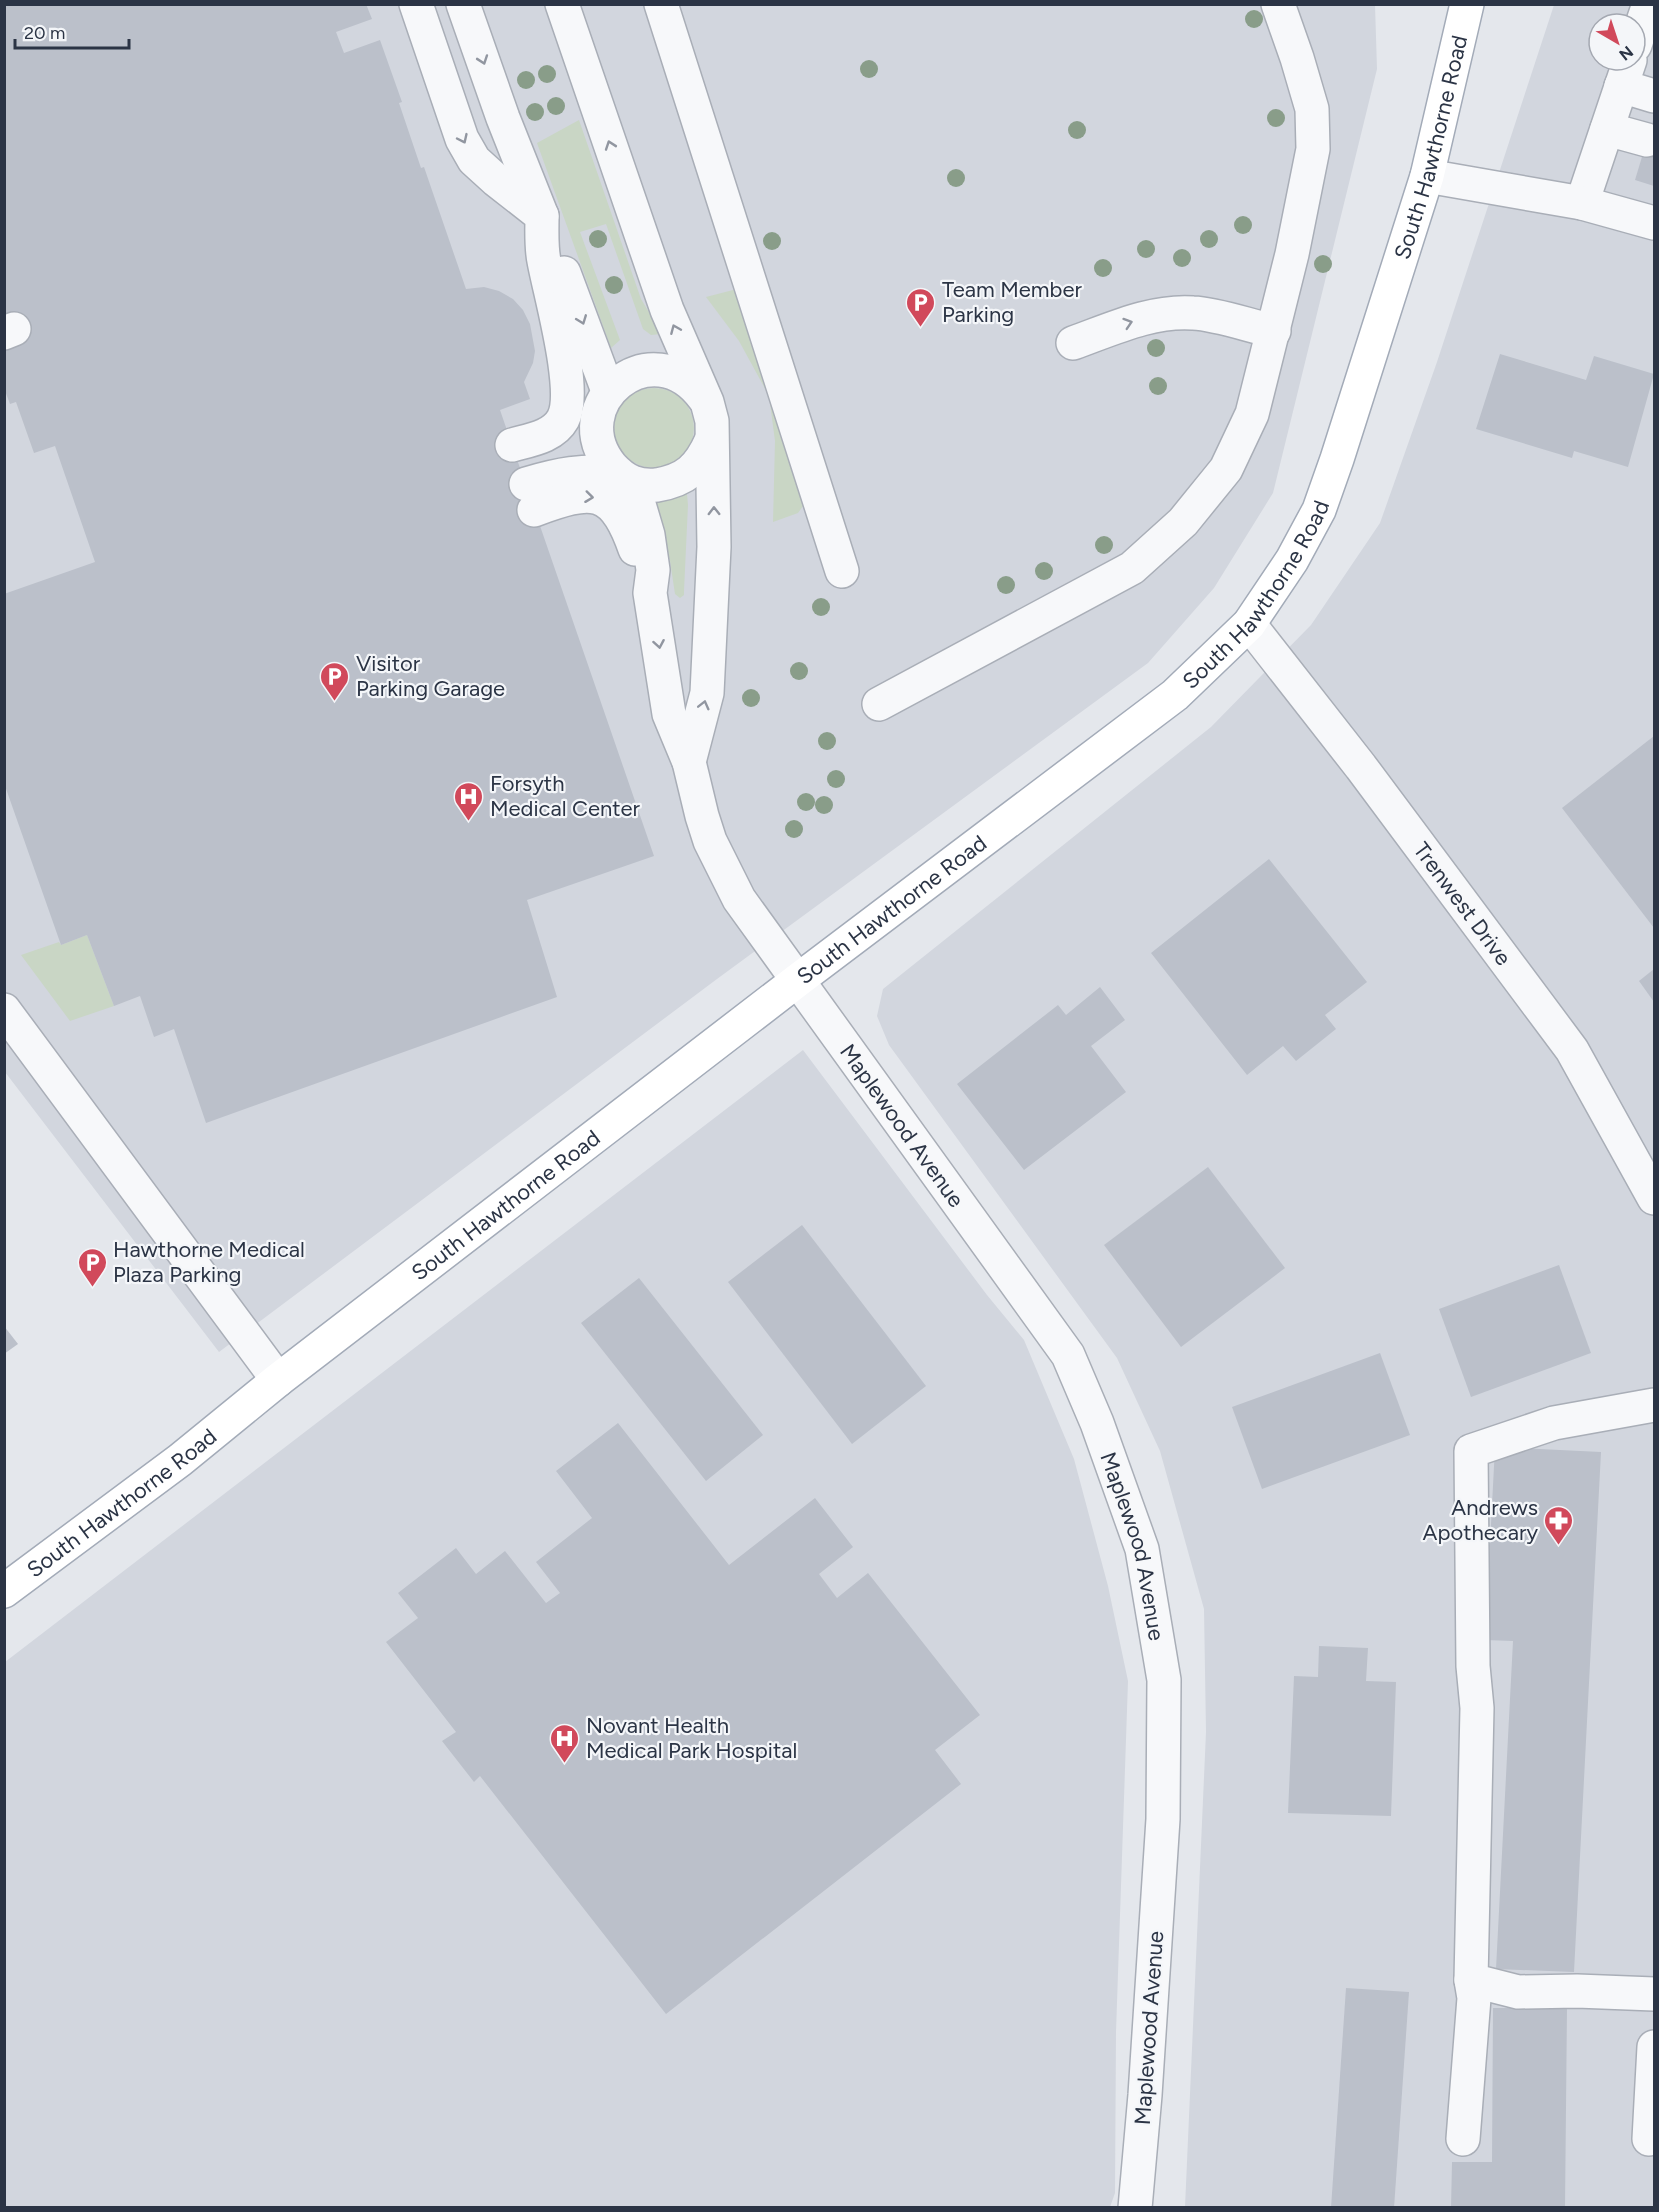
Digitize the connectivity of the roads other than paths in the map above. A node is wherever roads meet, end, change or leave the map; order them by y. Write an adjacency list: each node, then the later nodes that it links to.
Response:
1 (416, 4): 13 (street, one-way to 13)
2 (463, 4): 13 (street, one-way to 13)
3 (561, 4): 18 (street, one-way to 3)
4 (661, 4): 23 (street)
5 (1278, 4): 15 (street)
6 (1467, 4): 11 (main road, South Hawthorne Road)
7 (1625, 73): 8 (street); 9 (street)
8 (1654, 96)
9 (1607, 129): 10 (street); 12 (street)
10 (1647, 140)
11 (1427, 176): 12 (street); 25 (main road, South Hawthorne Road)
12 (1581, 203): 14 (street)
13 (542, 216): 17 (street, one-way to 17); 19 (street)
14 (1654, 223)
15 (1274, 331): 16 (street, one-way to 15); 26 (street)
16 (1073, 343)
17 (604, 401): 18 (street); 19 (street); 22 (street)
18 (707, 402): 20 (street)
19 (551, 432): 21 (street)
20 (711, 441): 22 (street); 27 (street, one-way to 20)
21 (512, 445)
22 (625, 478): 24 (street); 24 (street, one-way to 24)
23 (842, 571)
24 (650, 593): 27 (street, Maplewood Avenue, one-way to 27)
25 (1249, 624): 28 (main road, South Hawthorne Road); 30 (street, Trenwest Drive)
26 (879, 704)
27 (689, 762): 28 (street, Maplewood Avenue)
28 (798, 980): 31 (main road, South Hawthorne Road); 39 (street, Maplewood Avenue)
29 (4, 1010): 31 (street)
30 (1654, 1198)
31 (278, 1380): 33 (main road, South Hawthorne Road)
32 (1654, 1405): 34 (street)
33 (4, 1591)
34 (1471, 1980): 35 (street); 37 (street)
35 (1654, 1994)
36 (1654, 2047): 38 (street)
37 (1463, 2139)
38 (1649, 2139)
39 (1135, 2208)

